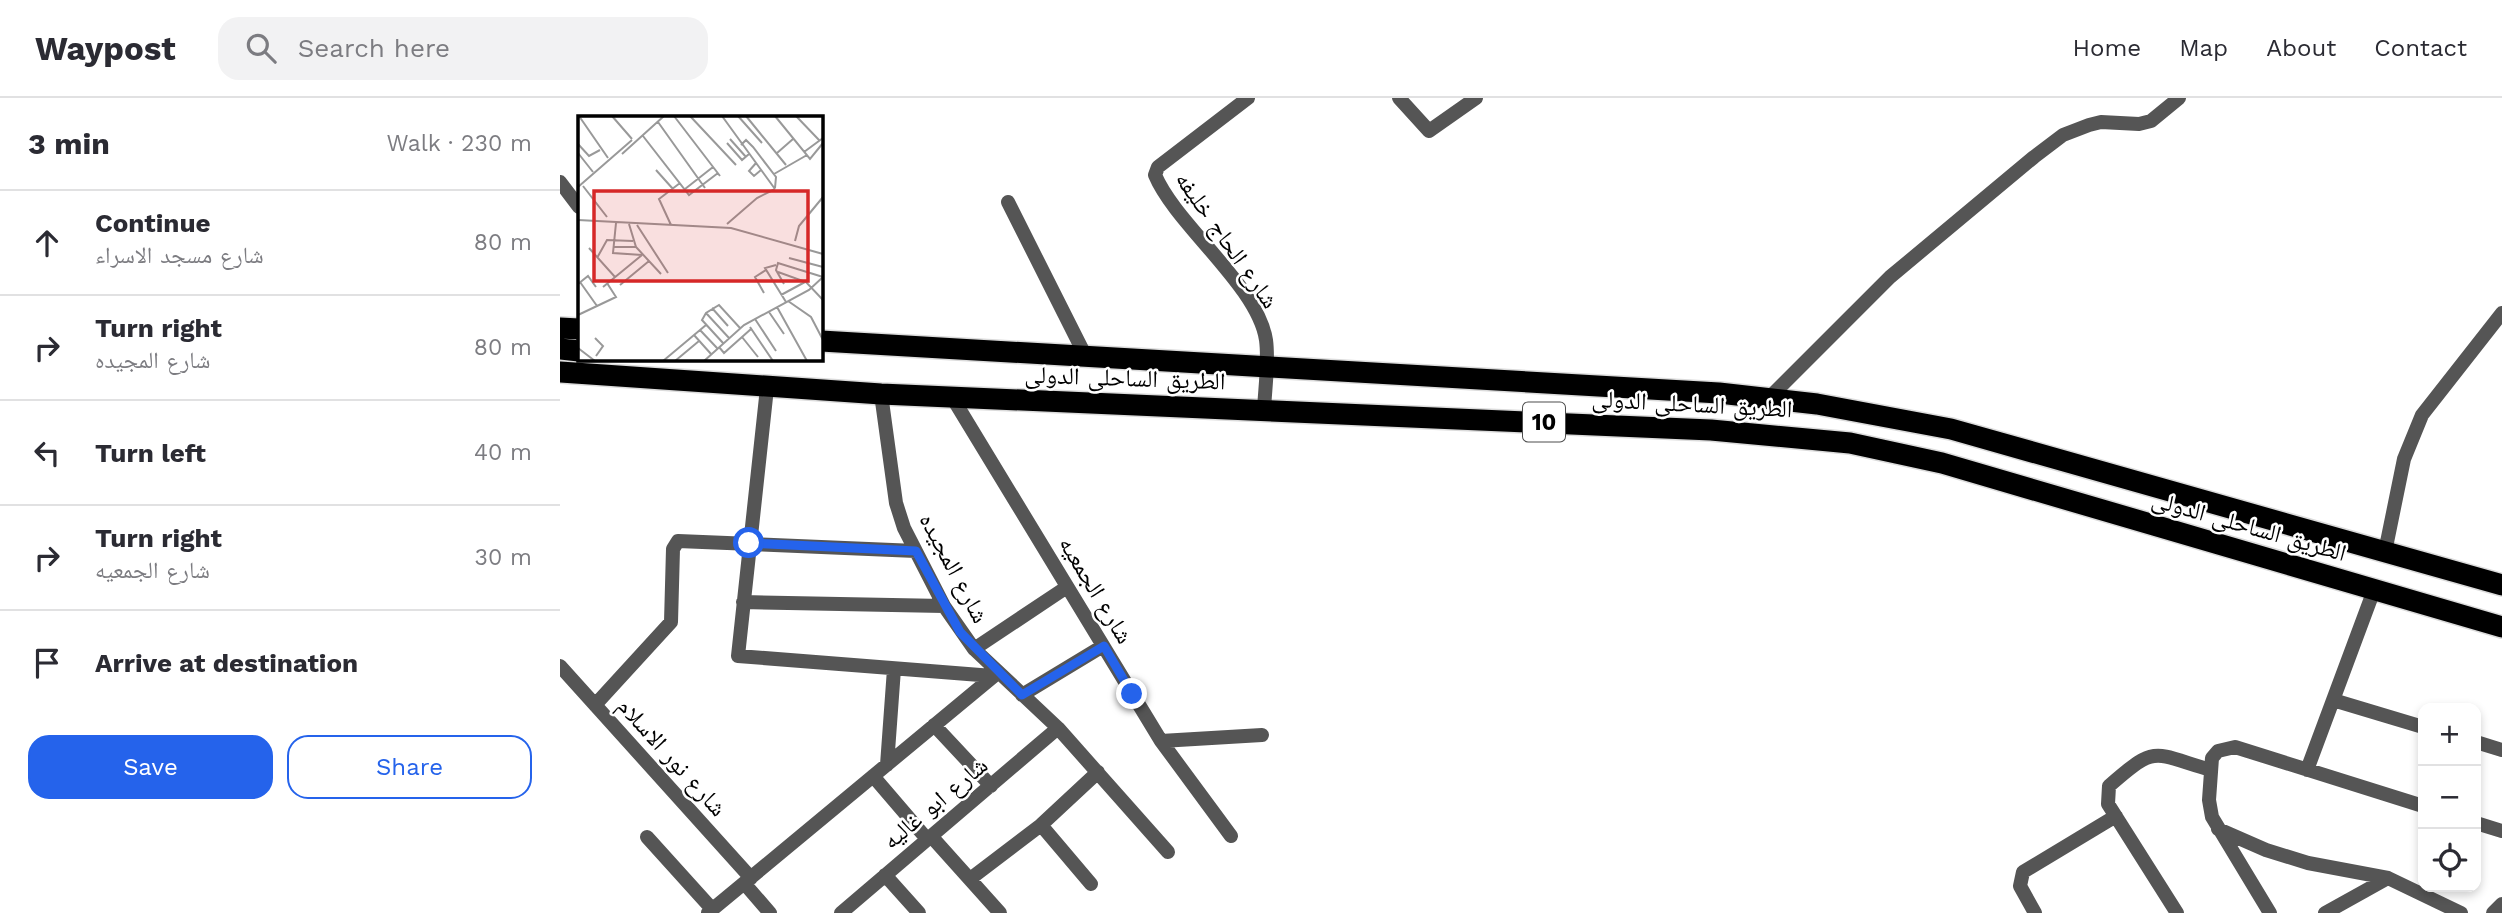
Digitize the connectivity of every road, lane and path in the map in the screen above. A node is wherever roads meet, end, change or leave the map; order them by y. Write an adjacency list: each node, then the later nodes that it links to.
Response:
1 (1248, 98): 15 (street, شارع الحاج خليفه)
2 (1399, 98): 3 (street)
3 (1476, 98)
4 (2179, 98): 20 (street)
5 (560, 182): 7 (street)
6 (1008, 202): 14 (street)
7 (578, 206)
8 (2502, 313): 24 (street)
9 (560, 328): 10 (highway)
10 (578, 329)
11 (822, 341): 14 (highway, الطريق الساحلى الدولى / 10)
12 (560, 349): 13 (highway)
13 (578, 351)
14 (1086, 355): 15 (highway, الطريق الساحلى الدولى / 10)
15 (1266, 367): 20 (highway, الطريق الساحلى الدولى / 10); 21 (street, شارع الحاج خليفه)
16 (560, 372): 17 (highway, الطريق الساحلى الدولى / 10)
17 (767, 388): 18 (highway, الطريق الساحلى الدولى / 10); 22 (street)
18 (881, 394): 19 (highway, الطريق الساحلى الدولى / 10); 23 (street, شارع المجيده)
19 (952, 397): 21 (highway, الطريق الساحلى الدولى / 10); 26 (street, شارع الجمعيه)
20 (1770, 397): 24 (highway, الطريق الساحلى الدولى / 10)
21 (1264, 410): 27 (highway, الطريق الساحلى الدولى / 10)
22 (749, 543): 23 (street); 28 (street); 38 (street)
23 (916, 551): 29 (street, شارع المجيده)
24 (2385, 552): 25 (highway, الطريق الساحلى الدولى / 10)
25 (2502, 585)
26 (1068, 587): 31 (street, شارع الجمعيه); 32 (street)
27 (2374, 590): 30 (highway, الطريق الساحلى الدولى / 10); 37 (street)
28 (743, 602): 29 (street); 34 (street)
29 (944, 606): 32 (street, شارع المجيده)
30 (2502, 627)
31 (1104, 646): 36 (street); 43 (street, شارع الجمعيه)
32 (974, 649): 35 (street, شارع المجيده)
33 (560, 666): 38 (street, شارع نور الاسلام)
34 (894, 669): 35 (street); 46 (street)
35 (996, 675): 36 (street, شارع المجيده); 39 (street)
36 (1022, 695): 41 (street, شارع المجيده)
37 (2333, 700): 40 (street); 48 (street)
38 (595, 705): 65 (street, شارع نور الاسلام)
39 (934, 725): 46 (street); 51 (street)
40 (2418, 726)
41 (1058, 728): 49 (street, شارع المجيده); 51 (street, شارع ابو غاليه)
42 (1262, 735): 43 (street)
43 (1161, 741): 58 (street, شارع الجمعيه)
44 (2481, 744): 45 (street)
45 (2502, 750)
46 (887, 765): 50 (street)
47 (2211, 770): 48 (street); 53 (street); 56 (street)
48 (2306, 770): 52 (street)
49 (1098, 772): 54 (street); 61 (street, شارع المجيده)
50 (873, 776): 60 (street); 65 (street)
51 (991, 786): 60 (street, شارع ابو غاليه)
52 (2418, 804)
53 (2116, 816): 73 (street); 74 (street)
54 (1041, 825): 64 (street); 66 (street)
55 (2481, 825): 57 (street)
56 (2218, 829): 63 (street); 75 (street)
57 (2502, 831)
58 (1231, 836)
59 (647, 837): 68 (street)
60 (930, 838): 62 (street, شارع ابو غاليه); 64 (street)
61 (1168, 852)
62 (885, 875): 69 (street, شارع ابو غاليه); 71 (street)
63 (2388, 878): 76 (street); 77 (street)
64 (970, 879): 72 (street)
65 (747, 881): 68 (street); 70 (street, شارع نور الاسلام)
66 (1091, 884)
67 (2502, 904): 78 (street)
68 (710, 911)
69 (847, 911)
70 (770, 913)
71 (919, 913)
72 (1000, 913)
73 (2035, 913)
74 (2177, 913)
75 (2270, 913)
76 (2325, 913)
77 (2460, 913)
78 (2493, 913)

